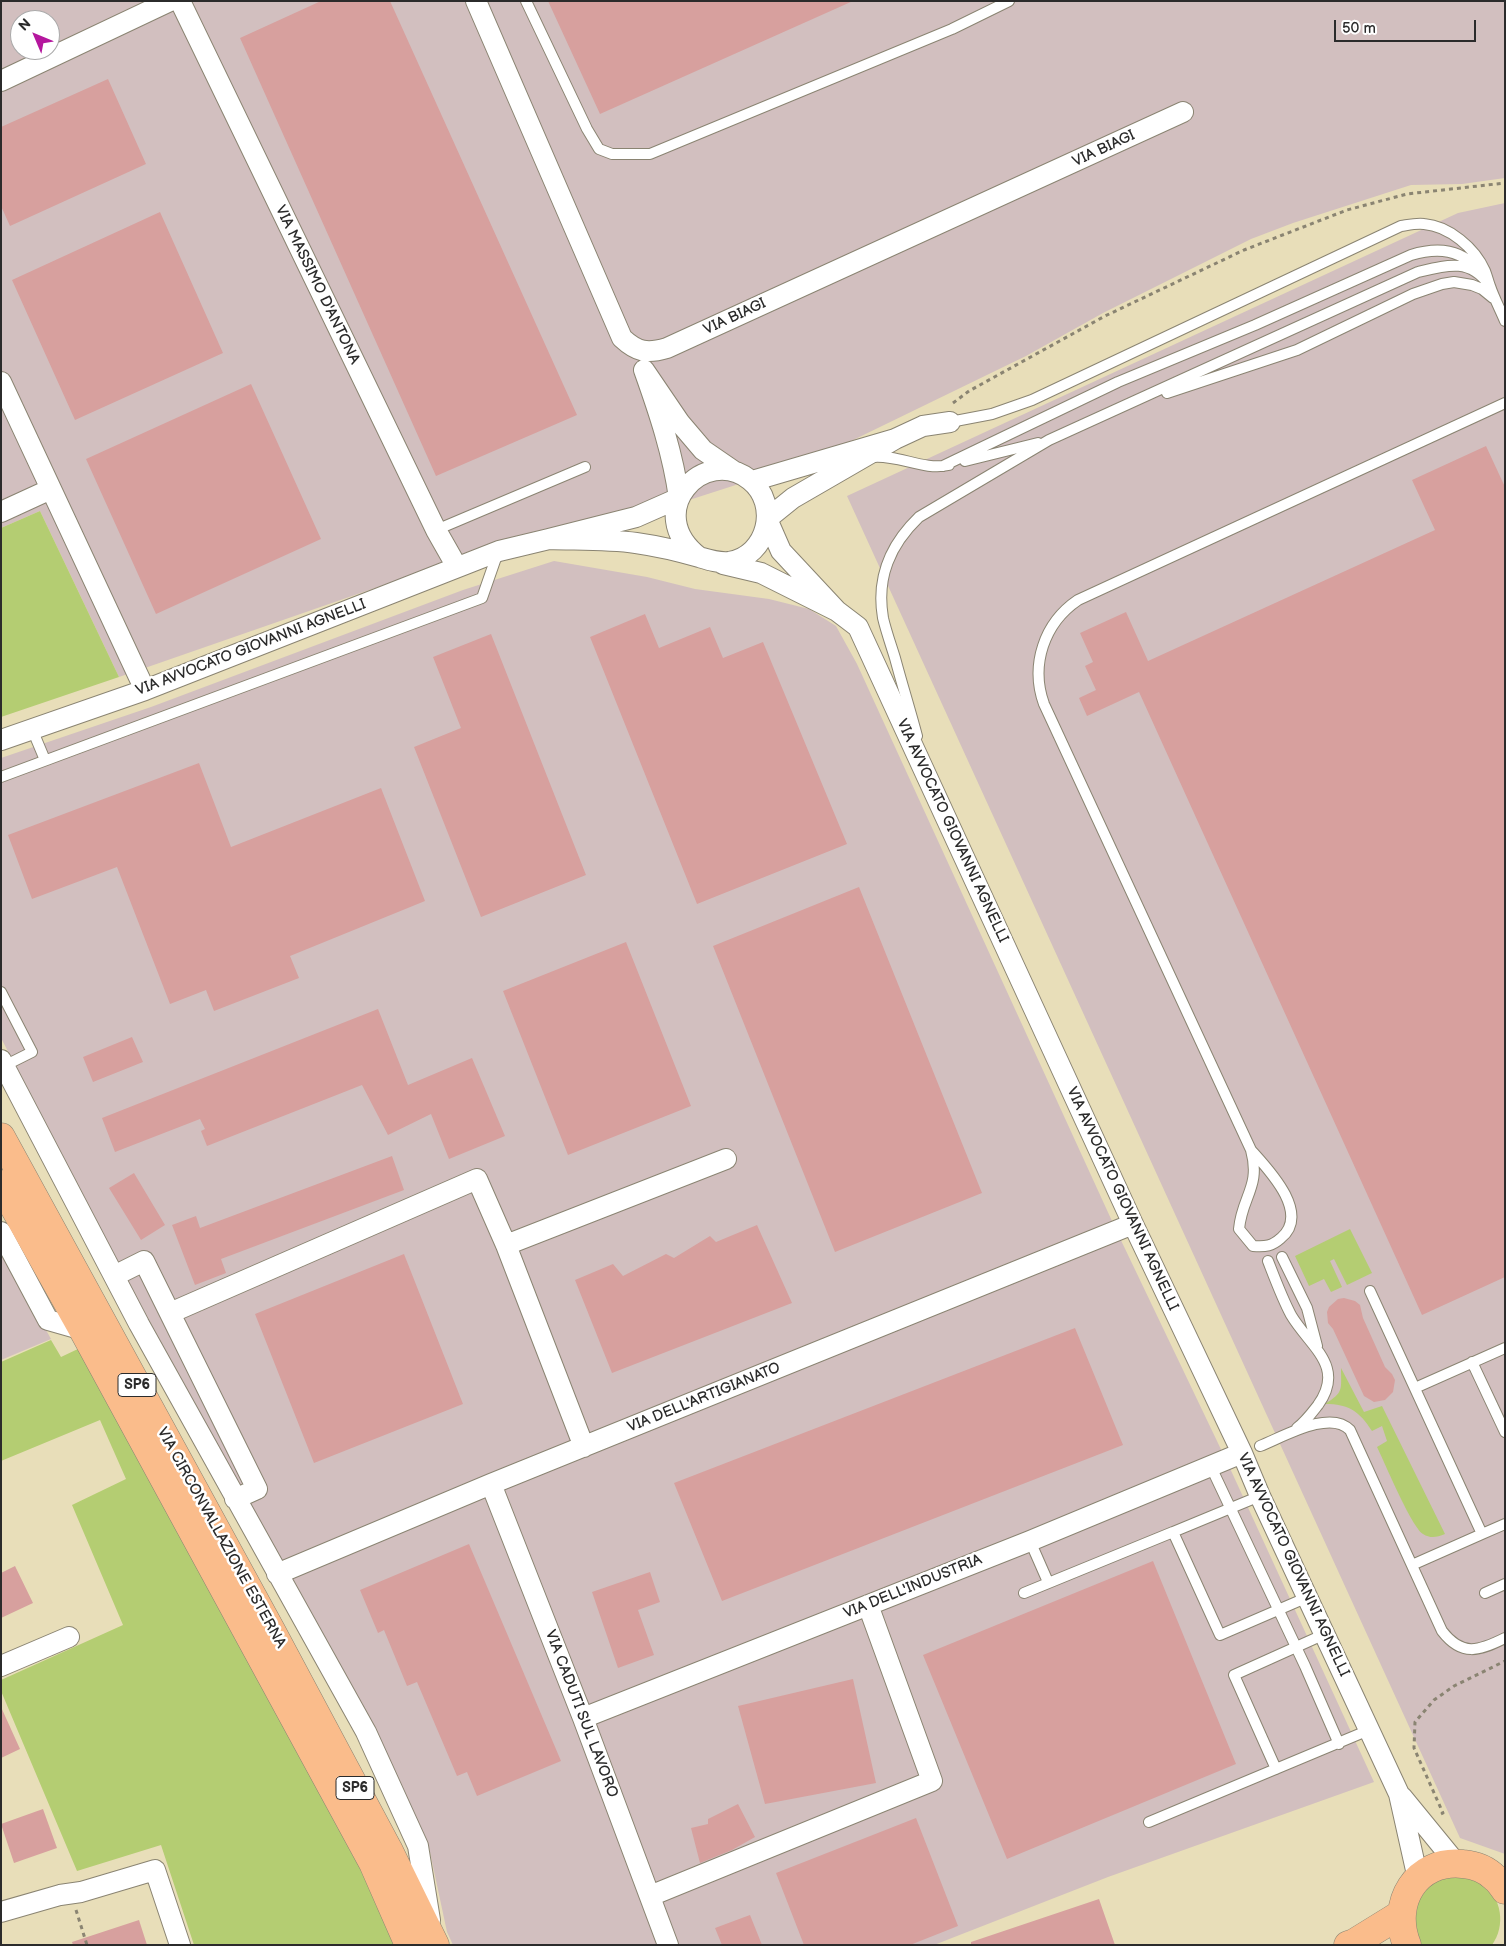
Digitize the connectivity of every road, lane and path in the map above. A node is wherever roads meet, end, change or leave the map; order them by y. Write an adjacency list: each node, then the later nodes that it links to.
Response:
1 (170, 1): 6 (street)
2 (180, 1): 29 (street, VIA MASSIMO D'ANTONA)
3 (476, 1): 12 (street)
4 (526, 1): 5 (lane)
5 (1009, 1)
6 (1, 81)
7 (1183, 112): 12 (street, VIA BIAGI)
8 (1505, 183): 18 (path)
9 (1486, 281): 10 (lane); 16 (lane); 17 (lane); 22 (lane)
10 (1498, 304): 11 (lane); 16 (lane)
11 (1505, 321)
12 (632, 347): 13 (street)
13 (645, 372): 24 (street); 26 (street)
14 (1, 382): 25 (street)
15 (1505, 403): 44 (lane)
16 (1116, 410): 20 (lane)
17 (950, 422): 18 (street)
18 (923, 426): 19 (street)
19 (895, 439): 21 (street); 24 (street)
20 (1049, 440): 22 (lane); 40 (lane)
21 (848, 465): 22 (lane); 28 (street)
22 (943, 466)
23 (585, 467): 29 (lane)
24 (743, 477): 26 (street); 28 (street)
25 (51, 490): 27 (street); 35 (street)
26 (679, 498): 30 (street, VIA AVVOCATO GIOVANNI AGNELLI); 32 (street)
27 (1, 512)
28 (768, 519): 32 (street); 34 (street)
29 (436, 530): 33 (street, VIA MASSIMO D'ANTONA)
30 (549, 539): 31 (street, VIA AVVOCATO GIOVANNI AGNELLI); 32 (street)
31 (499, 551): 33 (street, VIA AVVOCATO GIOVANNI AGNELLI); 38 (lane)
32 (707, 559): 34 (street)
33 (457, 567): 35 (street, VIA AVVOCATO GIOVANNI AGNELLI)
34 (837, 610): 40 (street, VIA AVVOCATO GIOVANNI AGNELLI)
35 (145, 690): 36 (street, VIA AVVOCATO GIOVANNI AGNELLI)
36 (32, 730): 37 (street, VIA AVVOCATO GIOVANNI AGNELLI); 38 (lane)
37 (1, 740)
38 (45, 760): 39 (lane)
39 (1, 777)
40 (931, 786): 47 (street, VIA AVVOCATO GIOVANNI AGNELLI)
41 (1, 992): 42 (lane)
42 (3, 1063): 52 (street, VIA CIRCONVALLAZIONE ESTERNA)
43 (1, 1137): 103 (main road, VIA CIRCONVALLAZIONE ESTERNA / SP6)
44 (1251, 1150): 44 (lane)
45 (726, 1159): 49 (street)
46 (1, 1184): 55 (main road, VIA CIRCONVALLAZIONE ESTERNA / SP6)
47 (1133, 1224): 62 (street, VIA DELL'ARTIGIANATO); 64 (street, VIA AVVOCATO GIOVANNI AGNELLI)
48 (1, 1232): 55 (street)
49 (506, 1245): 54 (street); 62 (street)
50 (1282, 1257): 57 (lane)
51 (1268, 1262): 57 (lane)
52 (114, 1276): 54 (street, VIA CIRCONVALLAZIONE ESTERNA); 68 (street, VIA CIRCONVALLAZIONE ESTERNA)
53 (1370, 1291): 59 (lane)
54 (170, 1313): 68 (street, VIA CIRCONVALLAZIONE ESTERNA)
55 (83, 1330): 103 (main road, VIA CIRCONVALLAZIONE ESTERNA / SP6)
56 (1505, 1348): 58 (lane)
57 (1318, 1352): 61 (lane)
58 (1472, 1362): 59 (lane); 60 (lane)
59 (1415, 1388): 72 (lane)
60 (1505, 1432)
61 (1280, 1438): 63 (lane); 74 (lane)
62 (584, 1446): 66 (street, VIA DELL'ARTIGIANATO)
63 (1260, 1446)
64 (1242, 1454): 65 (street, VIA DELL'INDUSTRIA); 67 (street, VIA AVVOCATO GIOVANNI AGNELLI)
65 (1211, 1467): 69 (lane); 73 (street, VIA DELL'INDUSTRIA)
66 (490, 1484): 75 (street, VIA DELL'ARTIGIANATO); 89 (street, VIA CADUTI SUL LAVORO)
67 (1260, 1496): 69 (lane); 80 (street, VIA AVVOCATO GIOVANNI AGNELLI)
68 (235, 1499): 75 (street, VIA CIRCONVALLAZIONE ESTERNA)
69 (1230, 1508): 71 (lane); 82 (lane)
70 (1505, 1524): 72 (lane)
71 (1173, 1532): 76 (lane); 82 (lane)
72 (1482, 1534): 74 (lane)
73 (1030, 1541): 76 (lane); 81 (street, VIA DELL'INDUSTRIA)
74 (1412, 1565): 85 (lane)
75 (277, 1574): 103 (street, VIA CIRCONVALLAZIONE ESTERNA)
76 (1048, 1582): 78 (lane)
77 (1505, 1584): 79 (lane)
78 (1024, 1592)
79 (1485, 1593)
80 (1308, 1597): 82 (lane); 83 (street, VIA AVVOCATO GIOVANNI AGNELLI)
81 (868, 1604): 89 (street, VIA DELL'INDUSTRIA); 100 (street)
82 (1278, 1610): 86 (lane)
83 (1325, 1634): 86 (lane); 90 (street, VIA AVVOCATO GIOVANNI AGNELLI)
84 (69, 1637): 88 (street)
85 (1505, 1638)
86 (1295, 1646): 91 (lane); 92 (lane)
87 (1505, 1661): 94 (path)
88 (1, 1666)
89 (583, 1718): 100 (street, VIA CADUTI SUL LAVORO)
90 (1369, 1730): 91 (lane); 93 (street, VIA AVVOCATO GIOVANNI AGNELLI)
91 (1339, 1744): 92 (lane)
92 (1276, 1768): 95 (lane)
93 (1399, 1794): 96 (street, VIA AVVOCATO GIOVANNI AGNELLI); 97 (street, VIA AVVOCATO GIOVANNI AGNELLI)
94 (1443, 1813)
95 (1150, 1822)
96 (1456, 1863): 97 (main road); 98 (main road)
97 (1418, 1879): 102 (main road)
98 (1502, 1882)
99 (71, 1893): 101 (street); 104 (path); 105 (street)
100 (650, 1896): 106 (street, VIA CADUTI SUL LAVORO)
101 (1, 1912)
102 (1401, 1914): 107 (main road); 108 (main road)
103 (426, 1944)
104 (87, 1945)
105 (180, 1945)
106 (668, 1945)
107 (1348, 1945)
108 (1407, 1945)

